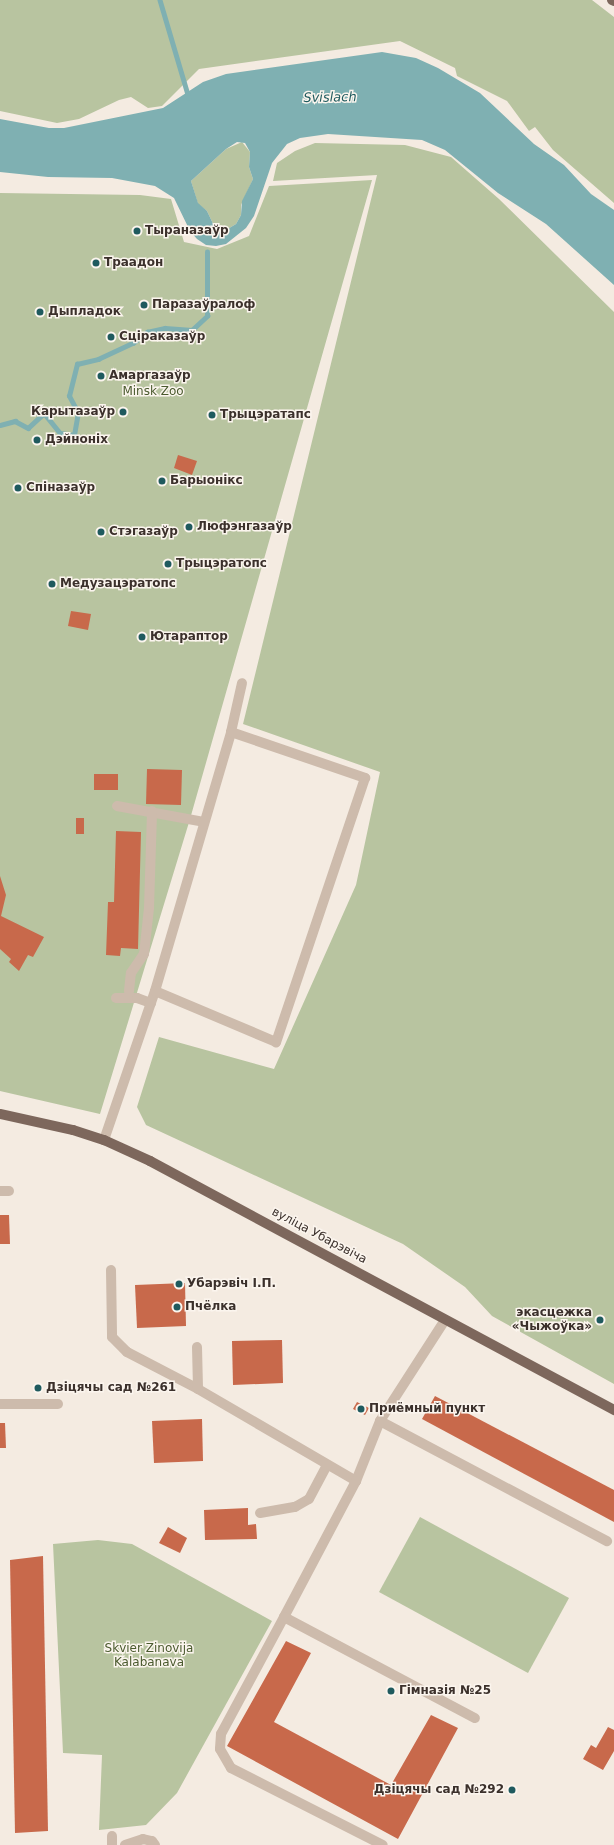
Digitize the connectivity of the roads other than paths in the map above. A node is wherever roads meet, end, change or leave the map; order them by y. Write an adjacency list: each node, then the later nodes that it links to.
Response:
1 (242, 683): 2 (lane)
2 (231, 732): 5 (lane); 7 (lane)
3 (117, 806): 4 (lane)
4 (152, 812): 5 (lane); 6 (lane)
5 (204, 822): 7 (lane)
6 (129, 991)
7 (155, 991): 9 (lane)
8 (116, 998): 9 (lane)
9 (151, 1003): 11 (lane)
10 (0, 1114): 11 (main road, вуліца Убарэвіча)
11 (104, 1140): 13 (main road, вуліца Убарэвіча)
12 (111, 1270): 15 (lane)
13 (445, 1320): 18 (main road, вуліца Убарэвіча); 19 (lane)
14 (197, 1347): 15 (lane)
15 (198, 1389): 20 (lane)
16 (0, 1404): 17 (lane)
17 (58, 1404)
18 (614, 1410)
19 (380, 1421): 21 (lane); 23 (lane)
20 (327, 1465): 21 (lane); 22 (lane)
21 (356, 1481): 24 (lane)
22 (260, 1513)
23 (607, 1541)
24 (284, 1618): 25 (lane); 28 (lane)
25 (475, 1718)
26 (125, 1845): 27 (lane)
27 (155, 1845)
28 (383, 1845)

